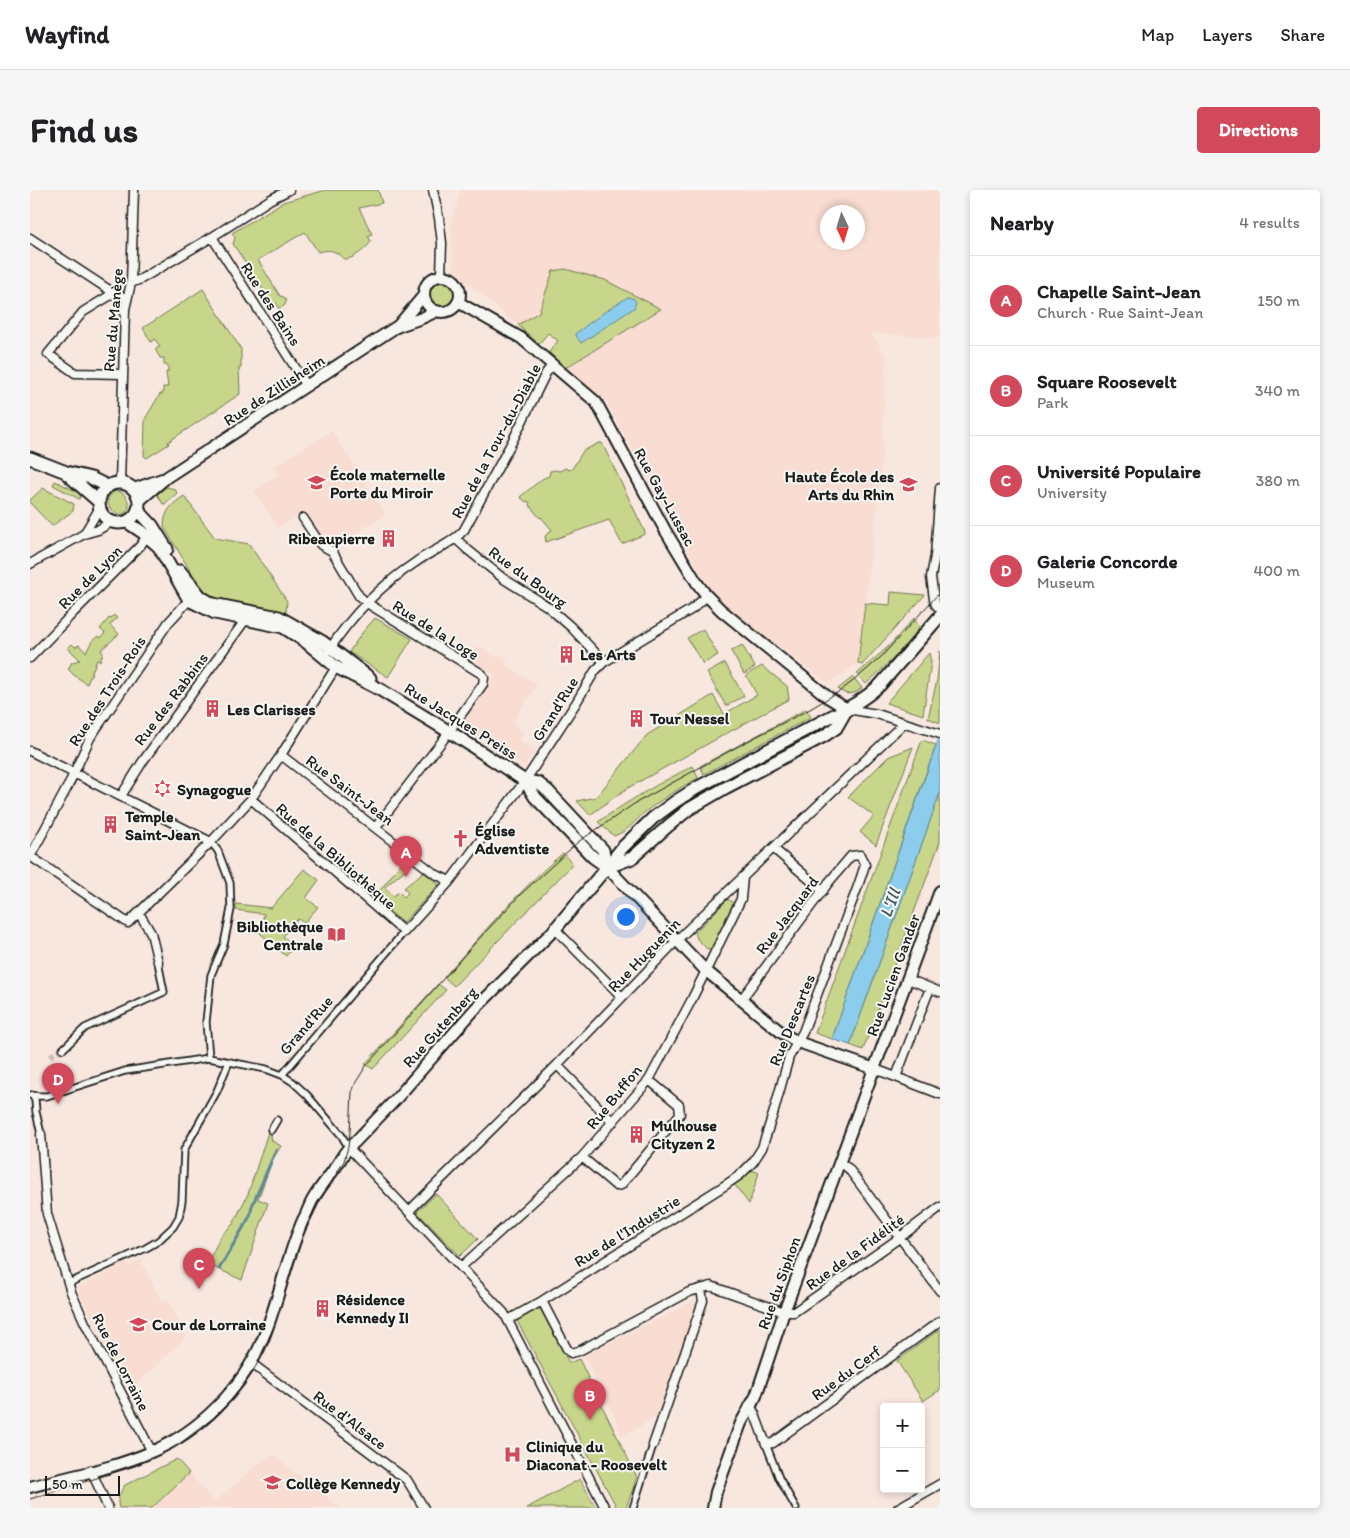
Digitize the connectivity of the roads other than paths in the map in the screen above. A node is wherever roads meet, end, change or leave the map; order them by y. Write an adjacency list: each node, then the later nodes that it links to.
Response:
1 (134, 190): 7 (street, Rue du Manège)
2 (289, 190): 4 (street)
3 (433, 190): 6 (street)
4 (212, 237): 7 (street); 16 (street, Rue des Bains)
5 (30, 238): 8 (street)
6 (441, 276): 9 (street); 11 (street)
7 (131, 283): 10 (street, Rue du Manège)
8 (114, 293): 10 (street); 15 (street)
9 (424, 295): 12 (street); 13 (street, Rue de Zillisheim)
10 (127, 299): 15 (street, Rue du Manège)
11 (458, 302): 12 (street); 14 (street, Rue Gay-Lussac)
12 (437, 312): 13 (street, Rue de Zillisheim)
13 (396, 328): 16 (street, Rue de Zillisheim)
14 (553, 364): 31 (street, Rue de la Tour-du-Diable); 34 (street, Rue Gay-Lussac)
15 (122, 374): 20 (street, Rue du Manège)
16 (307, 386): 19 (street, Rue de Zillisheim)
17 (30, 458): 18 (main road)
18 (66, 472): 21 (main road); 24 (main road)
19 (167, 477): 23 (street, Rue de Zillisheim); 25 (street, Rue de Zillisheim)
20 (120, 483): 21 (main road); 23 (main road)
21 (107, 486): 24 (main road)
22 (940, 488): 32 (street)
23 (134, 489): 25 (main road)
24 (99, 505): 27 (main road); 29 (street)
25 (139, 505): 28 (main road); 39 (main road, Rue Jacques Preiss)
26 (303, 518): 36 (street)
27 (111, 522): 28 (main road); 29 (street)
28 (127, 522): 30 (main road)
29 (84, 534): 33 (street)
30 (147, 536): 35 (main road); 42 (street, Rue de Lyon)
31 (455, 538): 36 (street, Rue de la Tour-du-Diable); 43 (street, Rue du Bourg)
32 (937, 559): 37 (street)
33 (30, 564)
34 (707, 596): 43 (street, Grand'Rue); 47 (street, Rue Gay-Lussac)
35 (189, 600): 40 (main road, Rue Jacques Preiss); 53 (street, Rue des Trois-Rois)
36 (367, 603): 41 (street, Rue de la Tour-du-Diable); 49 (street, Rue de la Loge)
37 (940, 609)
38 (940, 616): 47 (main road)
39 (279, 617): 40 (main road, Rue Jacques Preiss); 41 (main road, Rue Jacques Preiss)
40 (246, 619): 41 (main road, Rue Jacques Preiss); 55 (street, Rue des Rabbins)
41 (328, 653): 44 (main road, Rue Jacques Preiss); 45 (main road, Rue Jacques Preiss)
42 (30, 658)
43 (604, 662): 54 (street, Grand'Rue)
44 (353, 666): 45 (main road); 46 (main road, Rue Jacques Preiss)
45 (336, 667): 46 (main road, Rue Jacques Preiss); 52 (street)
46 (379, 689): 49 (main road, Rue Jacques Preiss)
47 (847, 709): 48 (street); 62 (main road)
48 (904, 723): 50 (street); 59 (street, Rue Huguenin)
49 (449, 732): 54 (main road, Rue Jacques Preiss); 57 (street)
50 (940, 734)
51 (30, 751): 53 (street)
52 (281, 755): 56 (street); 57 (street, Rue Saint-Jean)
53 (74, 772): 55 (street); 61 (street, Rue des Trois-Rois)
54 (525, 781): 62 (main road, Rue Jacques Preiss); 64 (street, Grand'Rue)
55 (121, 796): 58 (street)
56 (251, 799): 58 (street); 69 (street, Rue de la Bibliothèque)
57 (376, 826): 64 (street, Rue Saint-Jean)
58 (211, 842): 67 (street); 80 (street)
59 (774, 848): 63 (street, Rue Huguenin); 65 (street)
60 (860, 855): 65 (street, Rue Jacquard); 78 (street, Rue Descartes)
61 (30, 857): 67 (street)
62 (608, 867): 68 (main road); 70 (street)
63 (743, 877): 70 (street, Rue Huguenin); 72 (street, Rue Buffon)
64 (450, 881): 69 (street, Grand'Rue)
65 (823, 891): 77 (street, Rue Jacquard)
66 (940, 892): 73 (street, Rue Lucien Gander)
67 (139, 914): 71 (street)
68 (554, 929): 76 (street); 93 (street, Rue Gutenberg)
69 (404, 932): 84 (street, Grand'Rue)
70 (677, 940): 72 (street); 76 (street, Rue Huguenin)
71 (158, 962): 79 (street)
72 (705, 970): 77 (street); 86 (street, Rue Buffon)
73 (908, 979): 74 (street); 83 (street, Rue Lucien Gander)
74 (930, 988): 75 (street); 85 (street)
75 (940, 992)
76 (622, 997): 82 (street, Rue Huguenin)
77 (741, 1000): 78 (street)
78 (798, 1042): 83 (street); 96 (street, Rue Descartes)
79 (63, 1048)
80 (209, 1058): 81 (street); 88 (street)
81 (229, 1062): 84 (street); 101 (street)
82 (557, 1064): 90 (street); 98 (street, Rue Huguenin)
83 (875, 1069): 85 (street); 95 (street, Rue du Siphon)
84 (282, 1075): 93 (street)
85 (896, 1077): 87 (street)
86 (649, 1080): 90 (street, Rue Buffon); 94 (street)
87 (940, 1094)
88 (31, 1095): 92 (street)
89 (277, 1120): 91 (street)
90 (613, 1122): 94 (street, Rue Buffon)
91 (271, 1130)
92 (41, 1134): 101 (street, Rue de Lorraine)
93 (348, 1146): 98 (street); 108 (street, Rue Gutenberg)
94 (582, 1157): 100 (street, Rue Buffon)
95 (839, 1162): 99 (street); 105 (street, Rue du Siphon)
96 (727, 1184): 104 (street, Rue de l'Industrie)
97 (940, 1207): 99 (street, Rue de la Fidélité)
98 (409, 1211): 100 (street)
99 (900, 1237): 103 (street); 105 (street, Rue de la Fidélité)
100 (461, 1267): 106 (street)
101 (69, 1283): 112 (street, Rue de Lorraine)
102 (701, 1289): 104 (street); 105 (street); 111 (street)
103 (940, 1291)
104 (542, 1301): 106 (street, Rue de l'Industrie)
105 (784, 1312): 109 (street, Rue du Siphon)
106 (508, 1320): 118 (street)
107 (940, 1321): 110 (street, Rue du Cerf)
108 (251, 1363): 112 (street, Rue Gutenberg); 117 (street, Rue d'Alsace)
109 (749, 1405): 110 (street); 120 (street, Rue du Siphon)
110 (766, 1444): 121 (street)
111 (653, 1445): 119 (street)
112 (152, 1452): 113 (street, Rue Gutenberg)
113 (91, 1470): 115 (street, Rue Gutenberg); 116 (street)
114 (940, 1484): 122 (street)
115 (30, 1486)
116 (108, 1508)
117 (424, 1508)
118 (605, 1508)
119 (634, 1508)
120 (713, 1508)
121 (796, 1508)
122 (898, 1508)

